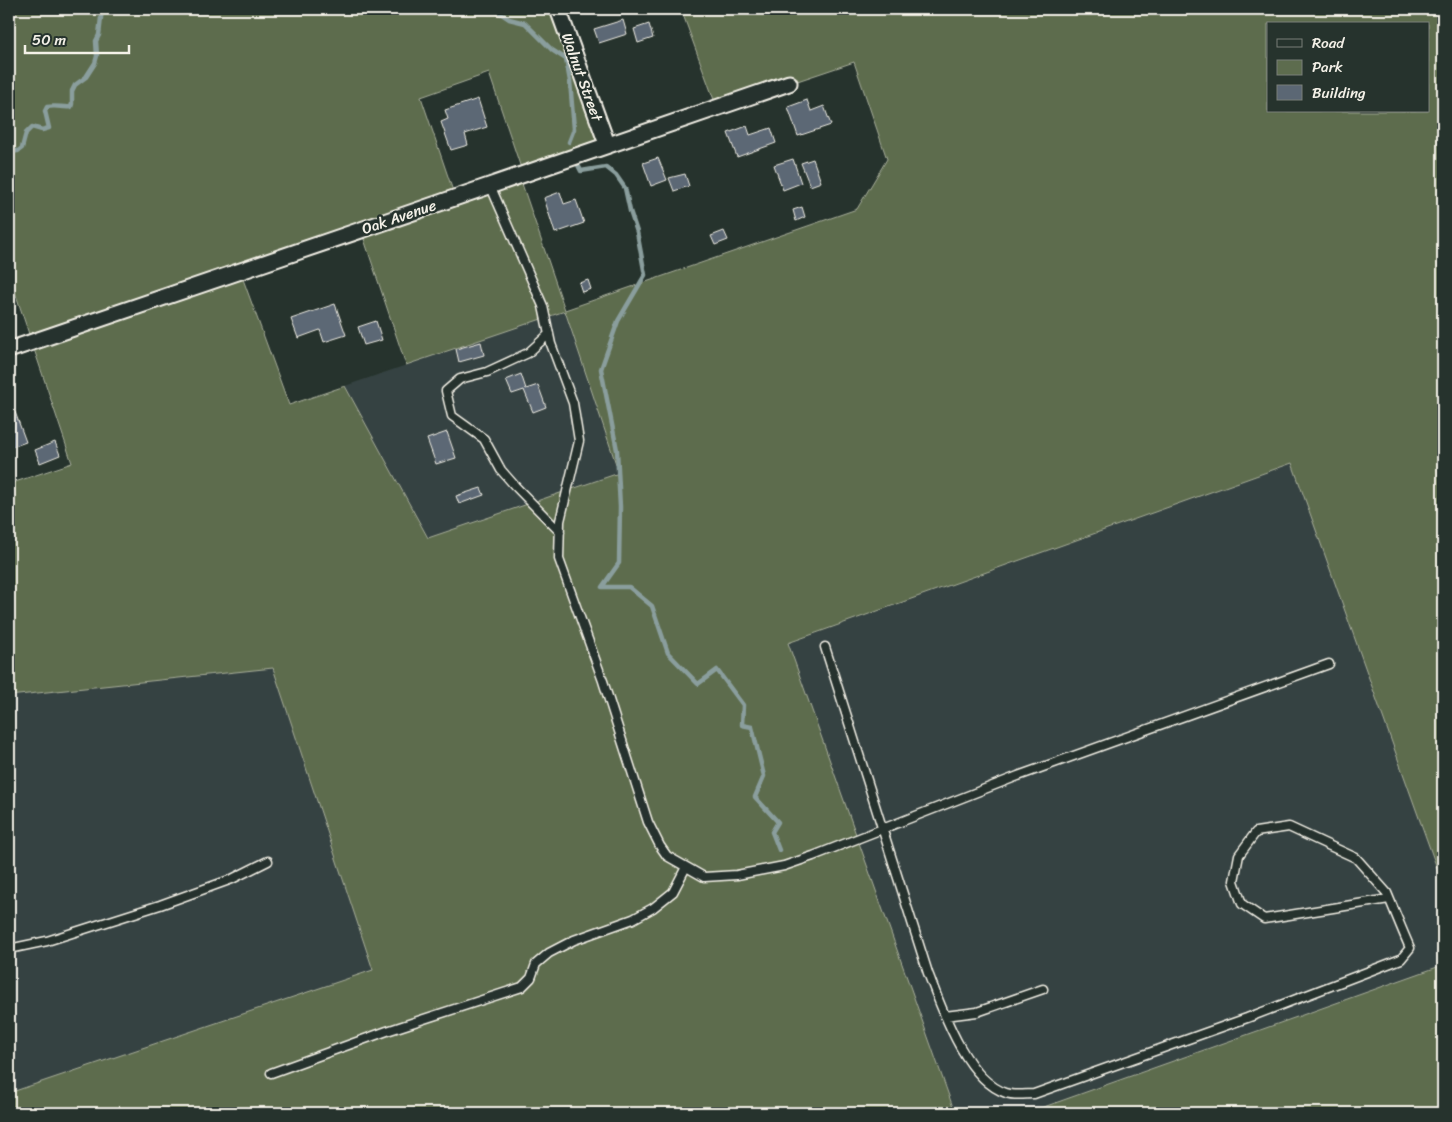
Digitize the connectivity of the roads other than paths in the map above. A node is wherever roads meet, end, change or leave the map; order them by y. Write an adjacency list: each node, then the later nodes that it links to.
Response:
1 (558, 9): 3 (street, Walnut Street)
2 (789, 83): 3 (street, Oak Avenue)
3 (607, 144): 4 (street, Oak Avenue)
4 (490, 185): 5 (lane); 6 (street, Oak Avenue)
5 (549, 334): 7 (lane); 7 (lane)
6 (9, 350)
7 (560, 532): 12 (lane)
8 (825, 647): 10 (lane)
9 (1328, 664): 10 (lane)
10 (882, 828): 12 (lane); 16 (lane)
11 (268, 861): 14 (lane)
12 (686, 867): 17 (lane)
13 (1389, 899): 13 (lane); 16 (lane)
14 (9, 949)
15 (1044, 989): 16 (lane)
16 (945, 1016)
17 (271, 1073)

